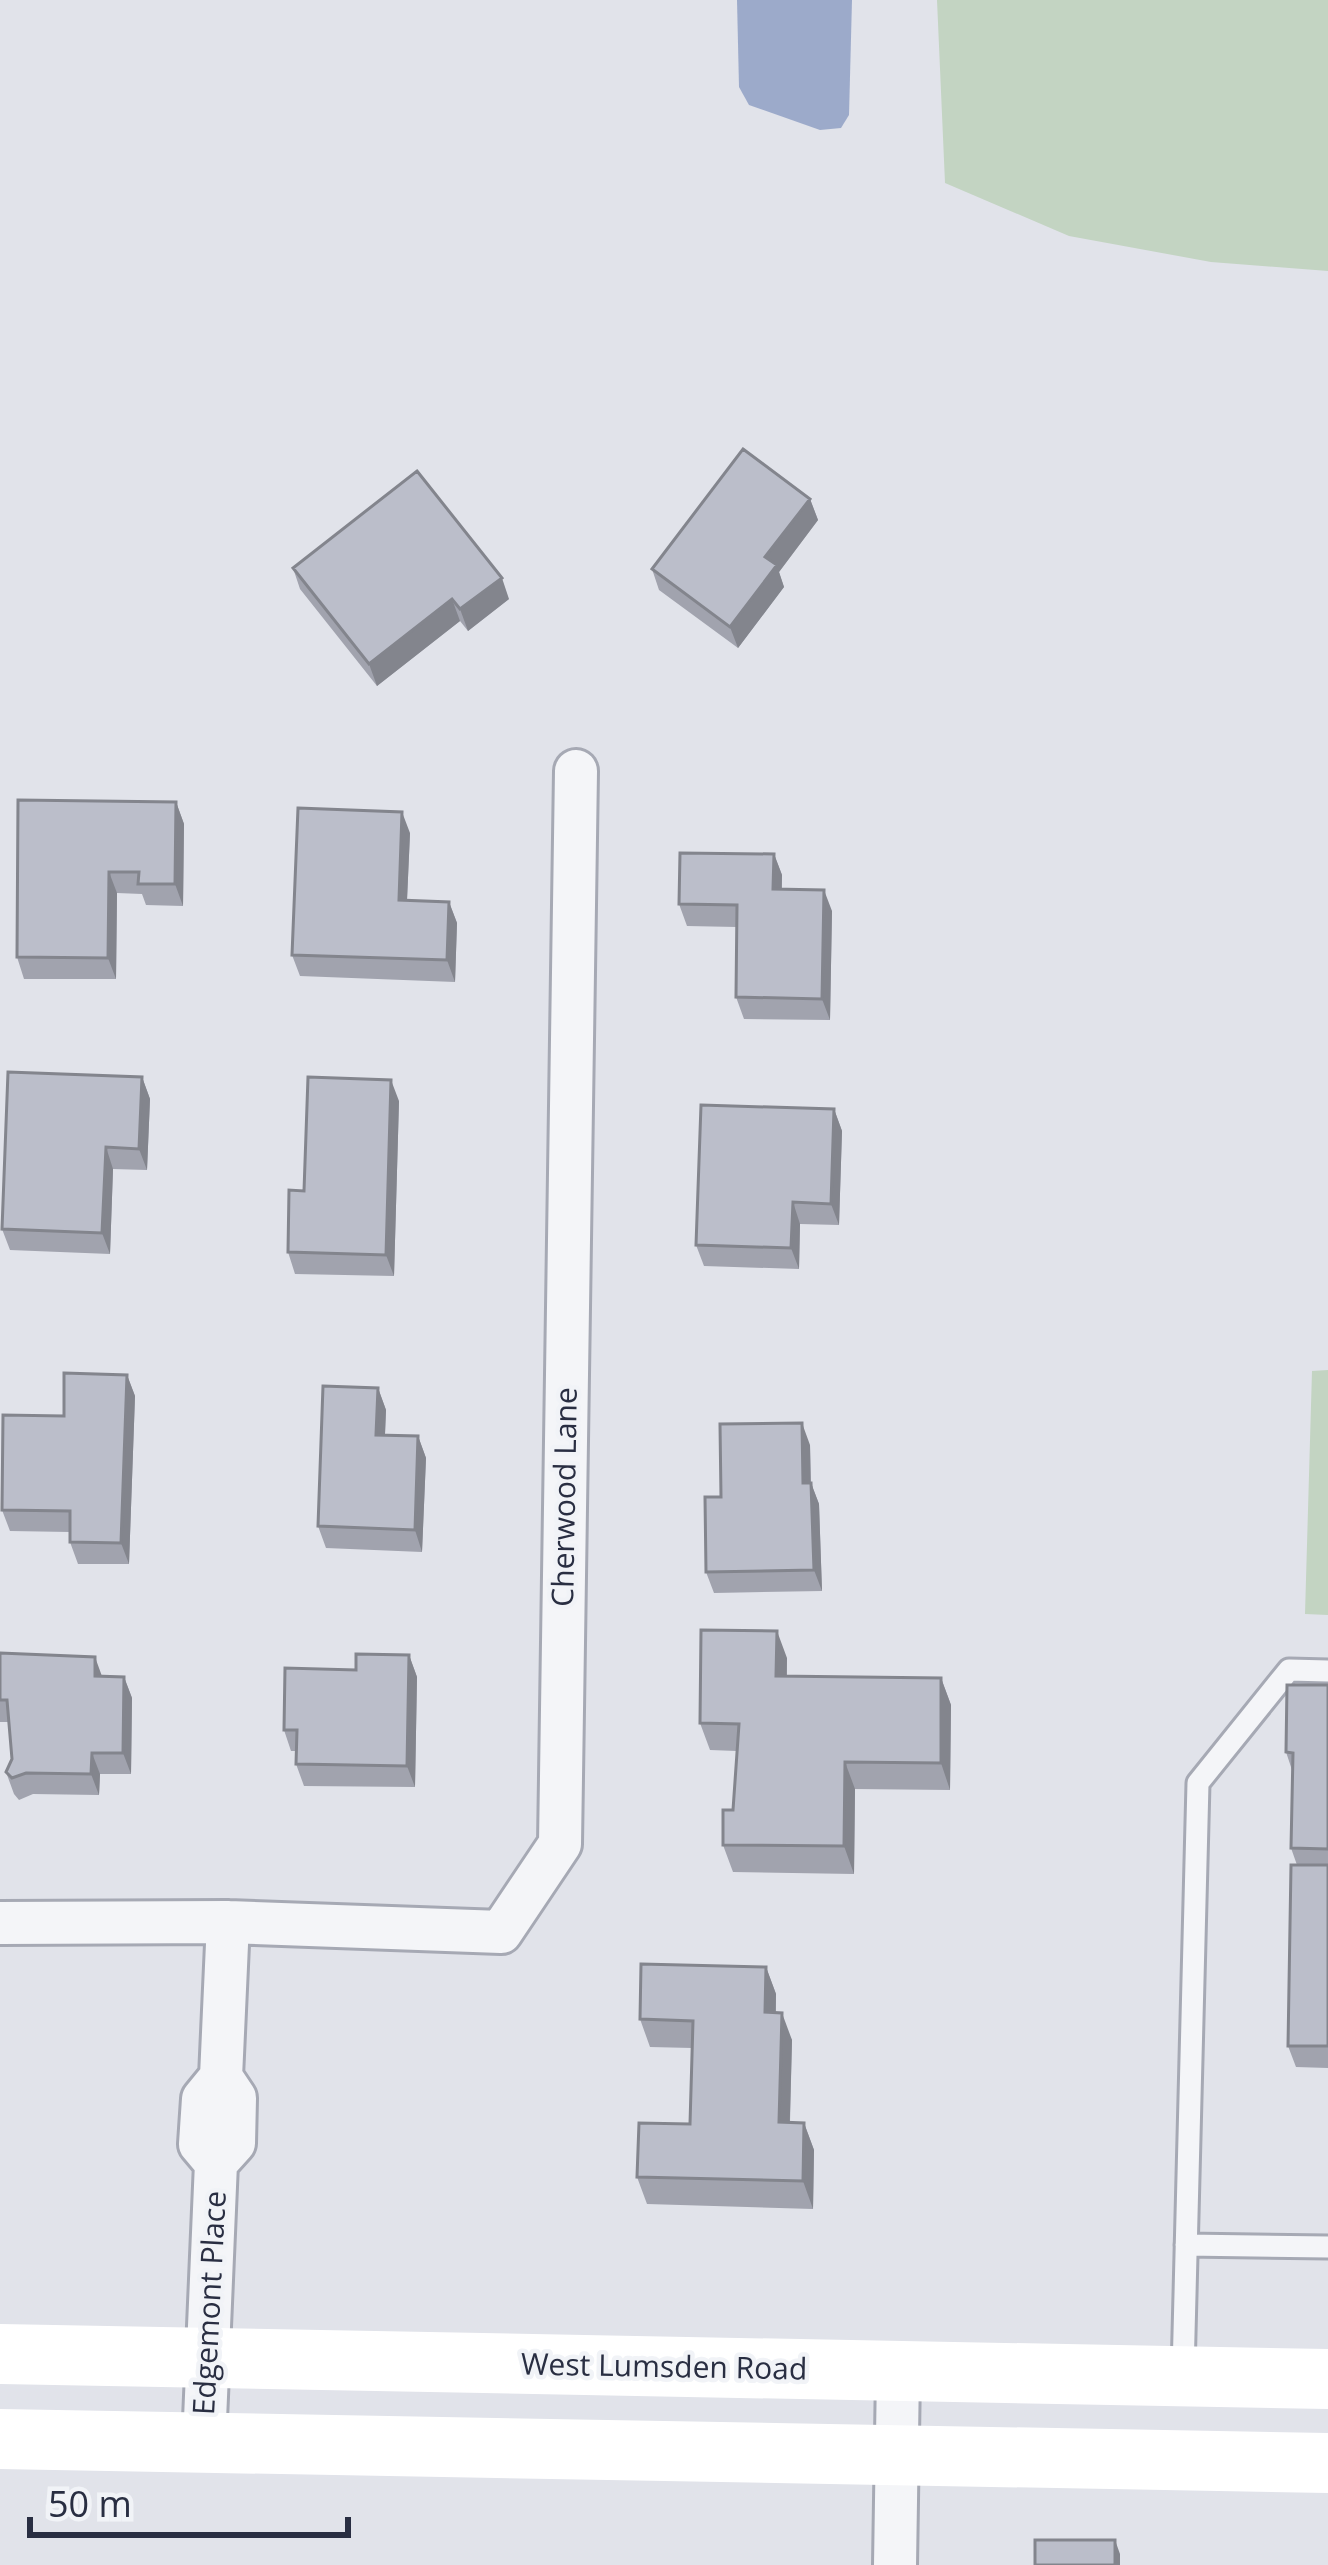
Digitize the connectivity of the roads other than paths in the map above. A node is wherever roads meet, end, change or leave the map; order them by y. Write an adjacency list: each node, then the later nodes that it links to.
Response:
1 (576, 771): 3 (street, Cherwood Lane)
2 (1328, 1671): 5 (lane)
3 (228, 1922): 4 (street); 8 (street, Edgemont Place)
4 (0, 1923)
5 (1186, 2245): 6 (lane); 11 (lane)
6 (1328, 2247)
7 (0, 2354): 8 (main road, West Lumsden Road)
8 (208, 2358): 9 (main road, West Lumsden Road); 13 (street, Edgemont Place)
9 (898, 2372): 11 (main road, West Lumsden Road); 14 (street)
10 (1328, 2379): 11 (main road, West Lumsden Road)
11 (1183, 2380)
12 (0, 2439): 13 (main road)
13 (204, 2443): 14 (main road)
14 (898, 2455): 15 (main road); 16 (street)
15 (1328, 2463)
16 (896, 2565)

